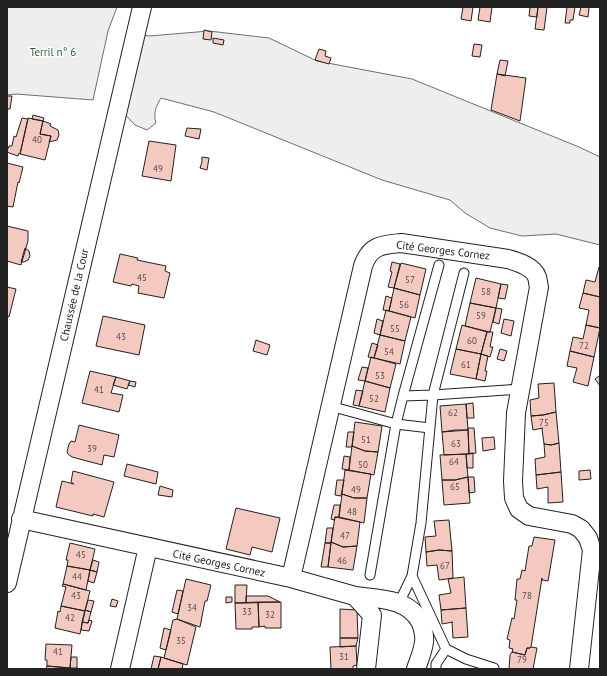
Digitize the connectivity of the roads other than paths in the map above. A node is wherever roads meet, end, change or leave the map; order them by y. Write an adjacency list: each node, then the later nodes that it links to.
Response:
1 (142, 7): 10 (street, Chaussée de la Cour)
2 (439, 265): 6 (lane)
3 (464, 273): 5 (lane)
4 (520, 389): 5 (lane); 7 (street, Cité Georges Cornez); 11 (street, Cité Georges Cornez)
5 (433, 394): 6 (lane); 9 (lane)
6 (403, 396): 8 (lane)
7 (330, 406): 8 (lane); 15 (street, Cité Georges Cornez)
8 (396, 424): 9 (lane); 13 (lane)
9 (430, 428): 14 (lane)
10 (22, 519): 12 (street, Cité Georges Cornez); 16 (street, Chaussée de la Cour)
11 (594, 537): 25 (street, Cité Georges Cornez)
12 (148, 547): 15 (street, Cité Georges Cornez); 21 (street)
13 (370, 575)
14 (412, 576): 18 (lane); 19 (lane)
15 (291, 578): 17 (street, Cité Georges Cornez)
16 (7, 583)
17 (355, 596): 18 (street, Cité Georges Cornez); 22 (street)
18 (399, 603): 23 (street, Cité Georges Cornez)
19 (446, 649): 20 (lane); 24 (lane)
20 (494, 668)
21 (120, 669)
22 (366, 669)
23 (416, 669)
24 (436, 669)
25 (579, 669)

